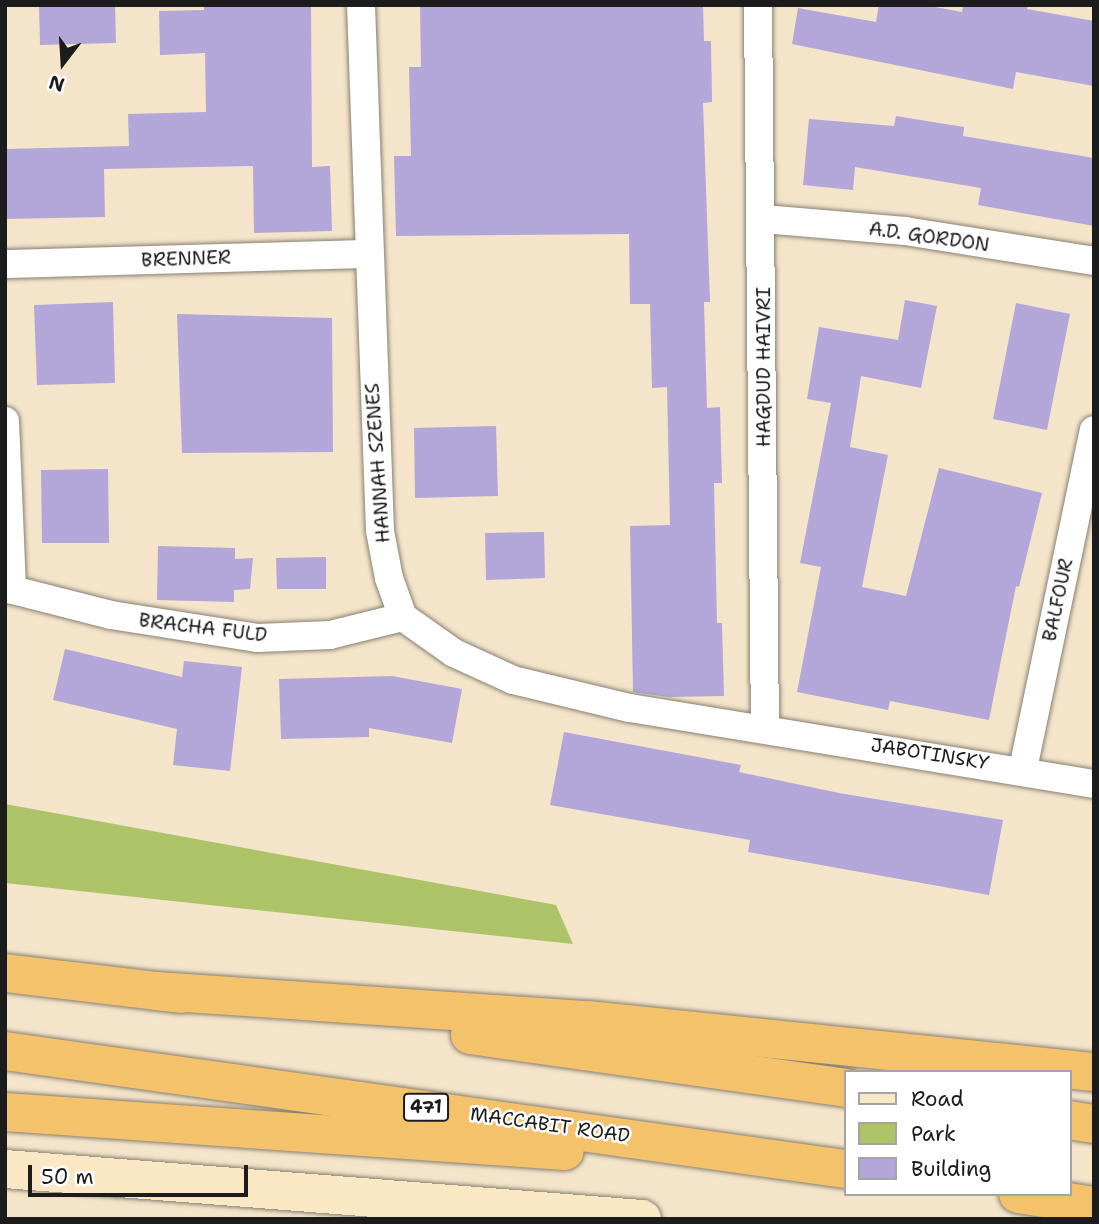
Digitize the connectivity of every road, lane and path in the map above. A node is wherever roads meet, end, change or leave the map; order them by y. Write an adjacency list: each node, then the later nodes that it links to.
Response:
1 (361, 5): 4 (street, HANNAH SZENES)
2 (758, 5): 3 (street, HAGDUD HAIVRI)
3 (763, 219): 5 (street, A.D. GORDON); 11 (street, HAGDUD HAIVRI)
4 (368, 254): 6 (street, BRENNER); 10 (street, HANNAH SZENES)
5 (1094, 261)
6 (5, 264)
7 (5, 421): 9 (street)
8 (1094, 430): 12 (street, BALFOUR)
9 (8, 589): 10 (street, BRACHA FULD)
10 (403, 617): 11 (street)
11 (765, 728): 12 (street, JABOTINSKY)
12 (1023, 769): 13 (street, JABOTINSKY)
13 (1094, 784)
14 (5, 973): 15 (highway)
15 (157, 991): 17 (highway); 18 (highway)
16 (5, 1051): 23 (highway, MACCABIT ROAD / 471)
17 (1094, 1072)
18 (844, 1088)
19 (5, 1112): 24 (highway)
20 (1071, 1120): 21 (highway)
21 (1094, 1124)
22 (5, 1168): 27 (main road)
23 (844, 1169)
24 (844, 1169)
25 (1031, 1196): 26 (highway)
26 (1094, 1206)
27 (642, 1219)

